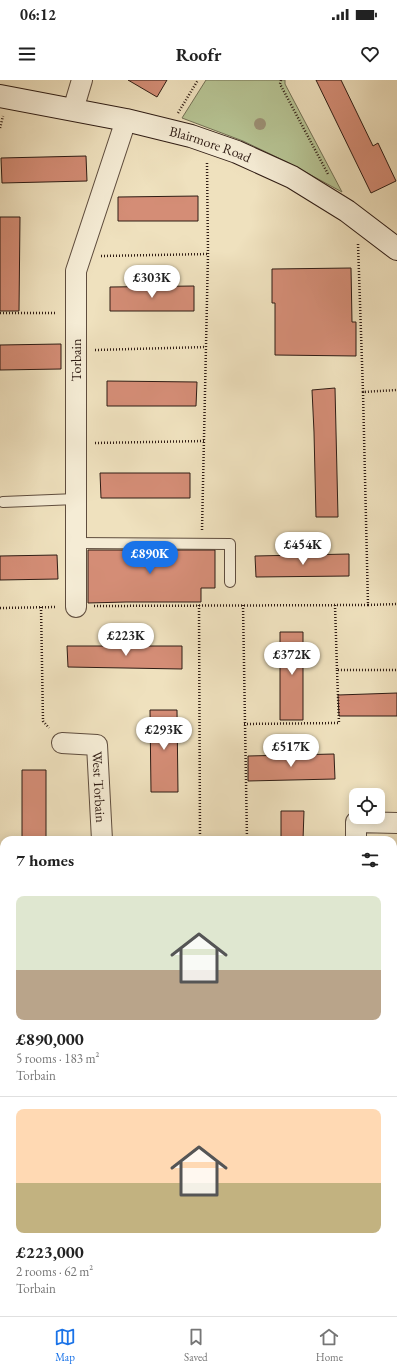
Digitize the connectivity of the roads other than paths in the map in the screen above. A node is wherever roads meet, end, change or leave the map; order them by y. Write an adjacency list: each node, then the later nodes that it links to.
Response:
1 (82, 80): 3 (street)
2 (0, 96): 3 (street, Blairmore Road)
3 (73, 110): 4 (street, Blairmore Road)
4 (126, 120): 5 (street, Blairmore Road); 6 (street, Torbain)
5 (394, 242)
6 (76, 499): 7 (lane); 8 (street, Torbain)
7 (3, 502)
8 (76, 543): 9 (lane); 10 (street, Torbain)
9 (230, 582)
10 (76, 607)
11 (62, 743): 13 (street, West Torbain)
12 (397, 823): 14 (street)
13 (102, 836)
14 (356, 836)

